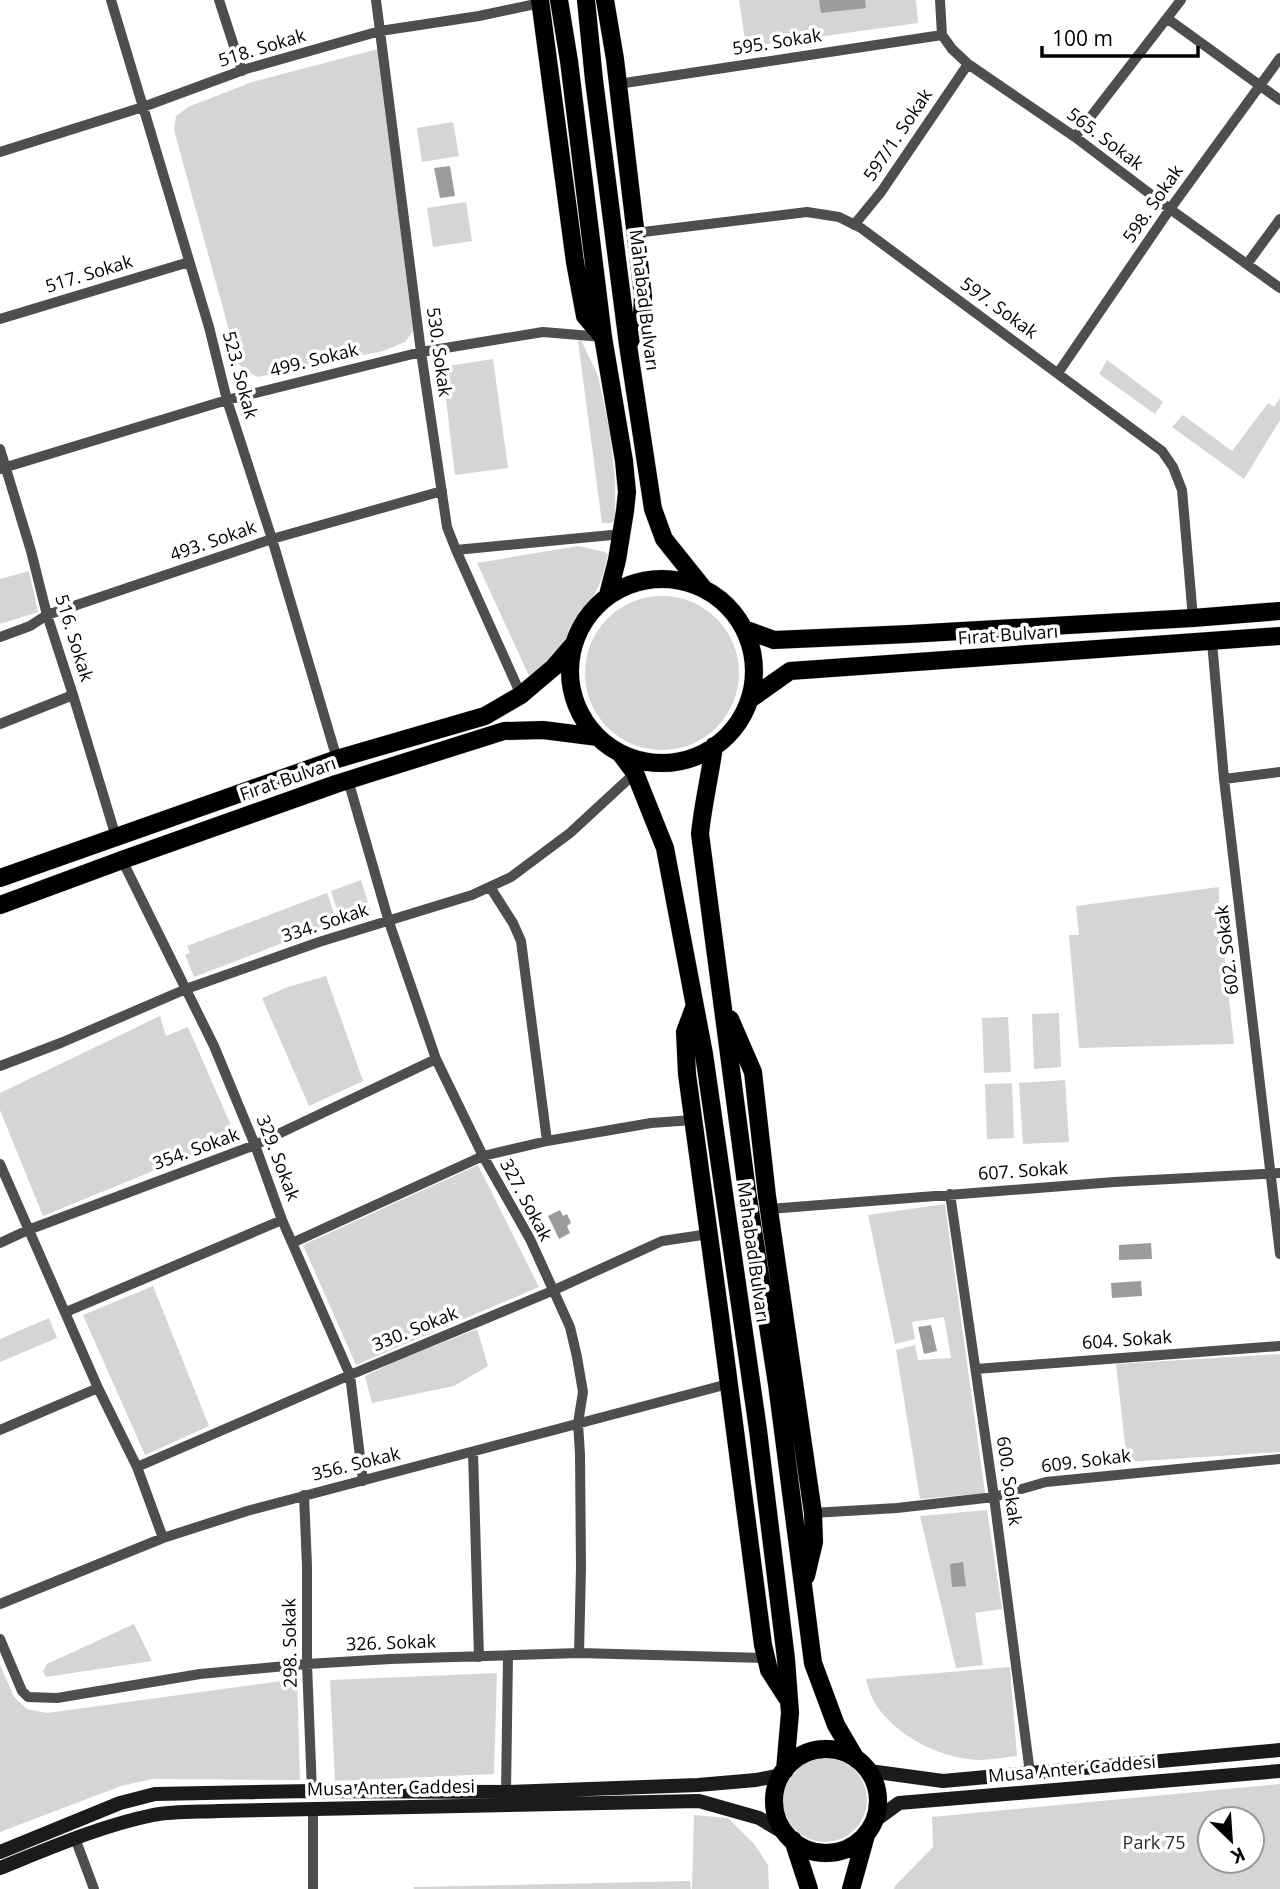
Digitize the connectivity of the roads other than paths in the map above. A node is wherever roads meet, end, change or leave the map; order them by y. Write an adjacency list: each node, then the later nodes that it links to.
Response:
1 (111, 0): 19 (street, 523. Sokak)
2 (219, 0): 15 (street)
3 (376, 0): 11 (street, 530. Sokak)
4 (559, 0): 30 (main road)
5 (586, 0): 31 (main road, Mahabad Bulvarı)
6 (605, 0): 17 (main road)
7 (940, 0): 12 (street)
8 (1181, 0): 10 (street)
9 (540, 1): 11 (street, 518. Sokak); 30 (main road)
10 (1168, 19): 16 (street); 20 (street)
11 (380, 32): 15 (street, 518. Sokak); 32 (street, 530. Sokak)
12 (942, 35): 14 (street, 565. Sokak); 17 (street, 595. Sokak)
13 (1280, 58): 16 (street, 598. Sokak)
14 (968, 64): 20 (street, 565. Sokak); 24 (street, 597/1. Sokak)
15 (242, 71): 19 (street, 518. Sokak)
16 (1259, 84): 18 (street); 22 (street, 598. Sokak)
17 (618, 85): 25 (main road)
18 (1280, 100)
19 (143, 107): 21 (street, 518. Sokak); 26 (street, 523. Sokak)
20 (1075, 137): 22 (street, 565. Sokak)
21 (0, 152)
22 (1170, 209): 27 (street, 565. Sokak); 33 (street, 598. Sokak)
23 (1280, 219): 27 (street)
24 (854, 225): 25 (street, 597. Sokak); 33 (street, 597. Sokak)
25 (635, 233): 31 (main road)
26 (189, 262): 29 (street, 517. Sokak); 34 (street, 523. Sokak)
27 (1247, 264): 28 (street, 565. Sokak)
28 (1280, 288)
29 (0, 319)
30 (603, 337): 32 (street, 499. Sokak); 38 (main road)
31 (628, 345): 41 (main road, Mahabad Bulvarı)
32 (421, 352): 34 (street, 499. Sokak); 37 (street, 530. Sokak)
33 (1058, 373): 45 (street, 597. Sokak)
34 (227, 400): 36 (street, 499. Sokak); 39 (street, 523. Sokak)
35 (0, 449): 36 (street, 516. Sokak)
36 (3, 468): 44 (street, 516. Sokak)
37 (442, 491): 39 (street, 493. Sokak); 40 (street, 530. Sokak)
38 (622, 534): 40 (street); 42 (main road)
39 (272, 540): 44 (street, 493. Sokak); 60 (street, 523. Sokak)
40 (456, 550): 52 (street, 530. Sokak)
41 (704, 589): 42 (main road); 46 (main road)
42 (608, 595): 50 (main road)
43 (1280, 611): 45 (main road, Fırat Bulvarı)
44 (47, 615): 48 (street, 493. Sokak); 51 (street, 516. Sokak)
45 (1193, 618): 46 (main road, Fırat Bulvarı)
46 (744, 629): 53 (main road)
47 (1280, 636): 49 (main road, Fırat Bulvarı)
48 (0, 637)
49 (1212, 642): 53 (main road, Fırat Bulvarı); 63 (street, 602. Sokak)
50 (573, 645): 52 (main road, Fırat Bulvarı); 57 (main road)
51 (74, 695): 55 (street); 65 (street, 516. Sokak)
52 (521, 695): 54 (main road, Fırat Bulvarı)
53 (749, 700): 58 (main road)
54 (485, 716): 56 (main road); 60 (main road, Fırat Bulvarı)
55 (0, 724)
56 (488, 736): 57 (main road, Fırat Bulvarı); 64 (main road, Fırat Bulvarı)
57 (598, 737): 59 (main road)
58 (714, 746): 59 (main road); 72 (main road, Mahabad Bulvarı)
59 (620, 753): 62 (main road, Mahabad Bulvarı)
60 (337, 759): 65 (main road, Fırat Bulvarı)
61 (1280, 772): 63 (street)
62 (635, 773): 68 (street, 334. Sokak); 73 (main road, Mahabad Bulvarı)
63 (1224, 779): 81 (street, 602. Sokak)
64 (348, 780): 66 (main road, Fırat Bulvarı); 70 (street, 327. Sokak)
65 (116, 837): 67 (main road, Fırat Bulvarı)
66 (122, 859): 69 (main road, Fırat Bulvarı); 71 (street, 329. Sokak)
67 (0, 878)
68 (490, 887): 70 (street, 334. Sokak); 77 (street)
69 (0, 905)
70 (389, 922): 71 (street, 334. Sokak); 74 (street, 327. Sokak)
71 (186, 989): 75 (street, 334. Sokak); 78 (street, 329. Sokak)
72 (722, 1001): 83 (main road); 107 (main road, Mahabad Bulvarı)
73 (695, 1007): 76 (main road); 115 (main road, Mahabad Bulvarı)
74 (436, 1059): 78 (street, 354. Sokak); 79 (street, 327. Sokak)
75 (0, 1066)
76 (693, 1120): 77 (street); 86 (main road)
77 (547, 1141): 79 (street)
78 (256, 1145): 84 (street, 329. Sokak); 85 (street, 354. Sokak)
79 (483, 1156): 88 (street); 90 (street, 327. Sokak)
80 (0, 1164): 85 (street)
81 (1275, 1173): 82 (street, 607. Sokak); 89 (street, 602. Sokak)
82 (950, 1194): 83 (street, 607. Sokak); 93 (street, 600. Sokak)
83 (769, 1209): 105 (main road)
84 (282, 1220): 88 (street, 329. Sokak); 91 (street)
85 (28, 1230): 87 (street, 354. Sokak); 91 (street)
86 (709, 1234): 90 (street, 330. Sokak); 95 (main road)
87 (0, 1242)
88 (292, 1243): 94 (street, 329. Sokak)
89 (1280, 1254)
90 (552, 1291): 94 (street, 330. Sokak); 97 (street, 327. Sokak)
91 (66, 1312): 96 (street)
92 (1280, 1346): 93 (street, 604. Sokak)
93 (976, 1370): 104 (street, 600. Sokak)
94 (350, 1375): 101 (street, 330. Sokak); 102 (street, 329. Sokak)
95 (728, 1384): 97 (street, 356. Sokak); 113 (main road)
96 (98, 1388): 98 (street); 101 (street)
97 (578, 1423): 99 (street, 356. Sokak); 110 (street, 327. Sokak)
98 (0, 1430)
99 (473, 1452): 102 (street, 356. Sokak); 112 (street)
100 (1280, 1459): 104 (street, 609. Sokak)
101 (137, 1467): 106 (street)
102 (363, 1481): 103 (street, 356. Sokak)
103 (304, 1495): 106 (street, 356. Sokak); 114 (street, 298. Sokak)
104 (994, 1497): 105 (street, 609. Sokak); 120 (street, 600. Sokak)
105 (813, 1513): 107 (main road)
106 (163, 1538): 108 (street, 356. Sokak)
107 (803, 1590): 117 (main road, Mahabad Bulvarı)
108 (0, 1604)
109 (0, 1639): 114 (street, 326. Sokak)
110 (579, 1653): 111 (street, 326. Sokak); 113 (street, 326. Sokak)
111 (508, 1656): 112 (street, 326. Sokak); 122 (street)
112 (479, 1657): 114 (street, 326. Sokak)
113 (766, 1658): 115 (main road)
114 (307, 1664): 121 (street, 298. Sokak)
115 (789, 1702): 119 (main road, Mahabad Bulvarı)
116 (1280, 1750): 120 (main road, Musa Anter Caddesi)
117 (862, 1765): 119 (main road); 120 (main road, Musa Anter Caddesi); 124 (main road)
118 (1280, 1771): 124 (main road, Musa Anter Caddesi)
119 (783, 1773): 122 (main road, Musa Anter Caddesi); 125 (main road)
120 (1030, 1773)
121 (312, 1791): 122 (main road, Musa Anter Caddesi); 127 (main road, Musa Anter Caddesi)
122 (506, 1792)
123 (313, 1809): 125 (main road, Musa Anter Caddesi); 126 (main road, Musa Anter Caddesi); 130 (street)
124 (870, 1828): 125 (main road); 132 (main road)
125 (789, 1837): 131 (main road)
126 (75, 1838): 128 (main road, Musa Anter Caddesi); 129 (street)
127 (0, 1852)
128 (0, 1868)
129 (94, 1889)
130 (313, 1889)
131 (809, 1889)
132 (851, 1889)

